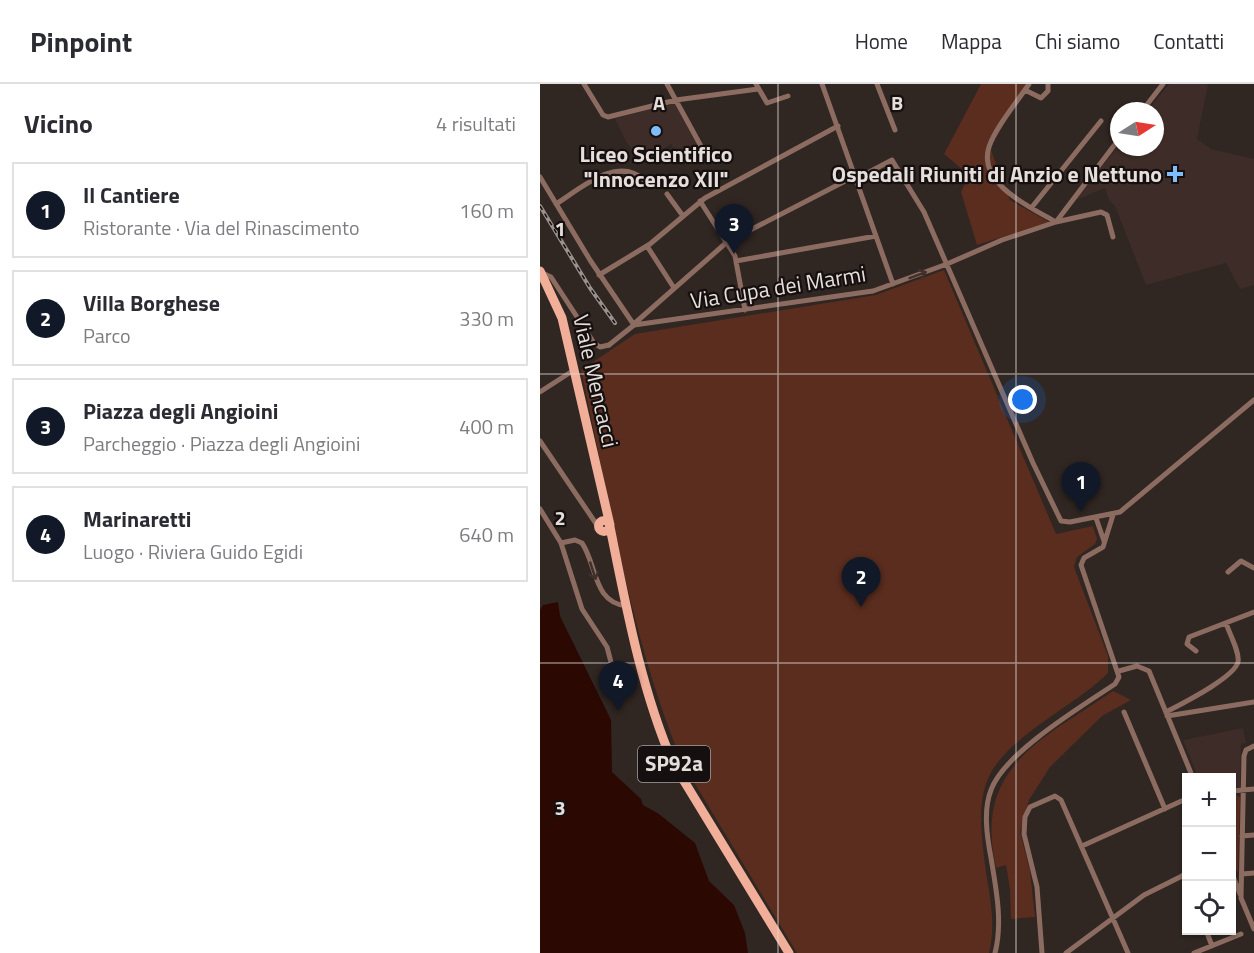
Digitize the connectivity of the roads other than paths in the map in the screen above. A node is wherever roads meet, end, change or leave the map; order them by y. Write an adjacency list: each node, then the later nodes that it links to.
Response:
1 (584, 84): 11 (street)
2 (667, 84): 11 (street)
3 (822, 84): 14 (street)
4 (877, 84): 15 (street)
5 (1029, 84): 9 (street)
6 (1048, 84): 9 (street)
7 (1163, 84): 12 (street)
8 (757, 87): 10 (street); 11 (street)
9 (1025, 90): 24 (street)
10 (788, 96)
11 (676, 99): 16 (street)
12 (1149, 102)
13 (1101, 121): 24 (street)
14 (838, 126): 19 (street); 22 (street)
15 (895, 130)
16 (702, 148)
17 (1110, 152): 26 (street)
18 (540, 177): 23 (street)
19 (856, 177): 27 (street); 29 (street); 32 (street)
20 (645, 180): 23 (street)
21 (668, 194): 25 (street)
22 (700, 201): 25 (street); 29 (street)
23 (556, 204): 34 (street)
24 (1032, 207): 26 (street)
25 (683, 216): 30 (street)
26 (1056, 222): 28 (street, Via Cupa dei Marmi); 32 (street, Via Cupa dei Marmi)
27 (876, 236): 31 (street); 35 (street)
28 (1113, 237)
29 (727, 242): 31 (street); 36 (street)
30 (647, 246): 34 (street); 36 (street)
31 (736, 261): 37 (street)
32 (947, 264): 35 (street, Via Cupa dei Marmi, one-way to 32); 46 (street)
33 (540, 272): 38 (street, bridge); 39 (main road, Viale Mencacci)
34 (599, 275): 38 (street)
35 (893, 285): 37 (street, Via Cupa dei Marmi)
36 (674, 288): 38 (street)
37 (745, 310): 38 (street, Via Cupa dei Marmi)
38 (634, 325)
39 (574, 370): 41 (street); 47 (main road, Viale Mencacci)
40 (540, 382): 41 (street)
41 (542, 390)
42 (1254, 400): 45 (street)
43 (540, 441): 47 (street)
44 (540, 509): 48 (street)
45 (1113, 515): 46 (street); 49 (street)
46 (1096, 518): 49 (street)
47 (604, 526): 52 (main road, SP92a)
48 (561, 543): 52 (street, one-way to 52); 57 (street)
49 (1105, 543): 56 (street)
50 (1254, 568): 51 (street)
51 (1228, 572)
52 (627, 606): 82 (main road, SP92a)
53 (1254, 612): 54 (street)
54 (1226, 623): 55 (street); 60 (street)
55 (1196, 651)
56 (1119, 671): 60 (street); 83 (street)
57 (617, 685)
58 (1254, 702): 60 (street)
59 (1124, 712): 67 (street)
60 (1167, 714): 62 (street)
61 (1254, 746): 64 (street)
62 (1190, 773)
63 (1254, 789): 64 (street)
64 (1243, 790): 65 (street); 69 (street)
65 (1236, 791)
66 (1182, 801): 67 (street)
67 (1165, 809): 70 (street)
68 (1254, 835): 69 (street)
69 (1242, 836): 72 (street)
70 (1082, 846): 77 (street); 84 (street)
71 (1254, 873): 72 (street)
72 (1242, 874): 75 (street)
73 (1182, 875): 77 (street)
74 (1235, 881): 75 (street)
75 (1241, 898): 76 (street)
76 (1251, 915): 78 (street)
77 (1113, 919): 85 (street); 86 (street)
78 (1254, 929)
79 (1241, 934): 81 (street)
80 (1208, 935): 81 (street)
81 (1212, 946): 87 (street)
82 (789, 953)
83 (994, 953)
84 (1042, 953)
85 (1066, 953)
86 (1128, 953)
87 (1194, 953)

